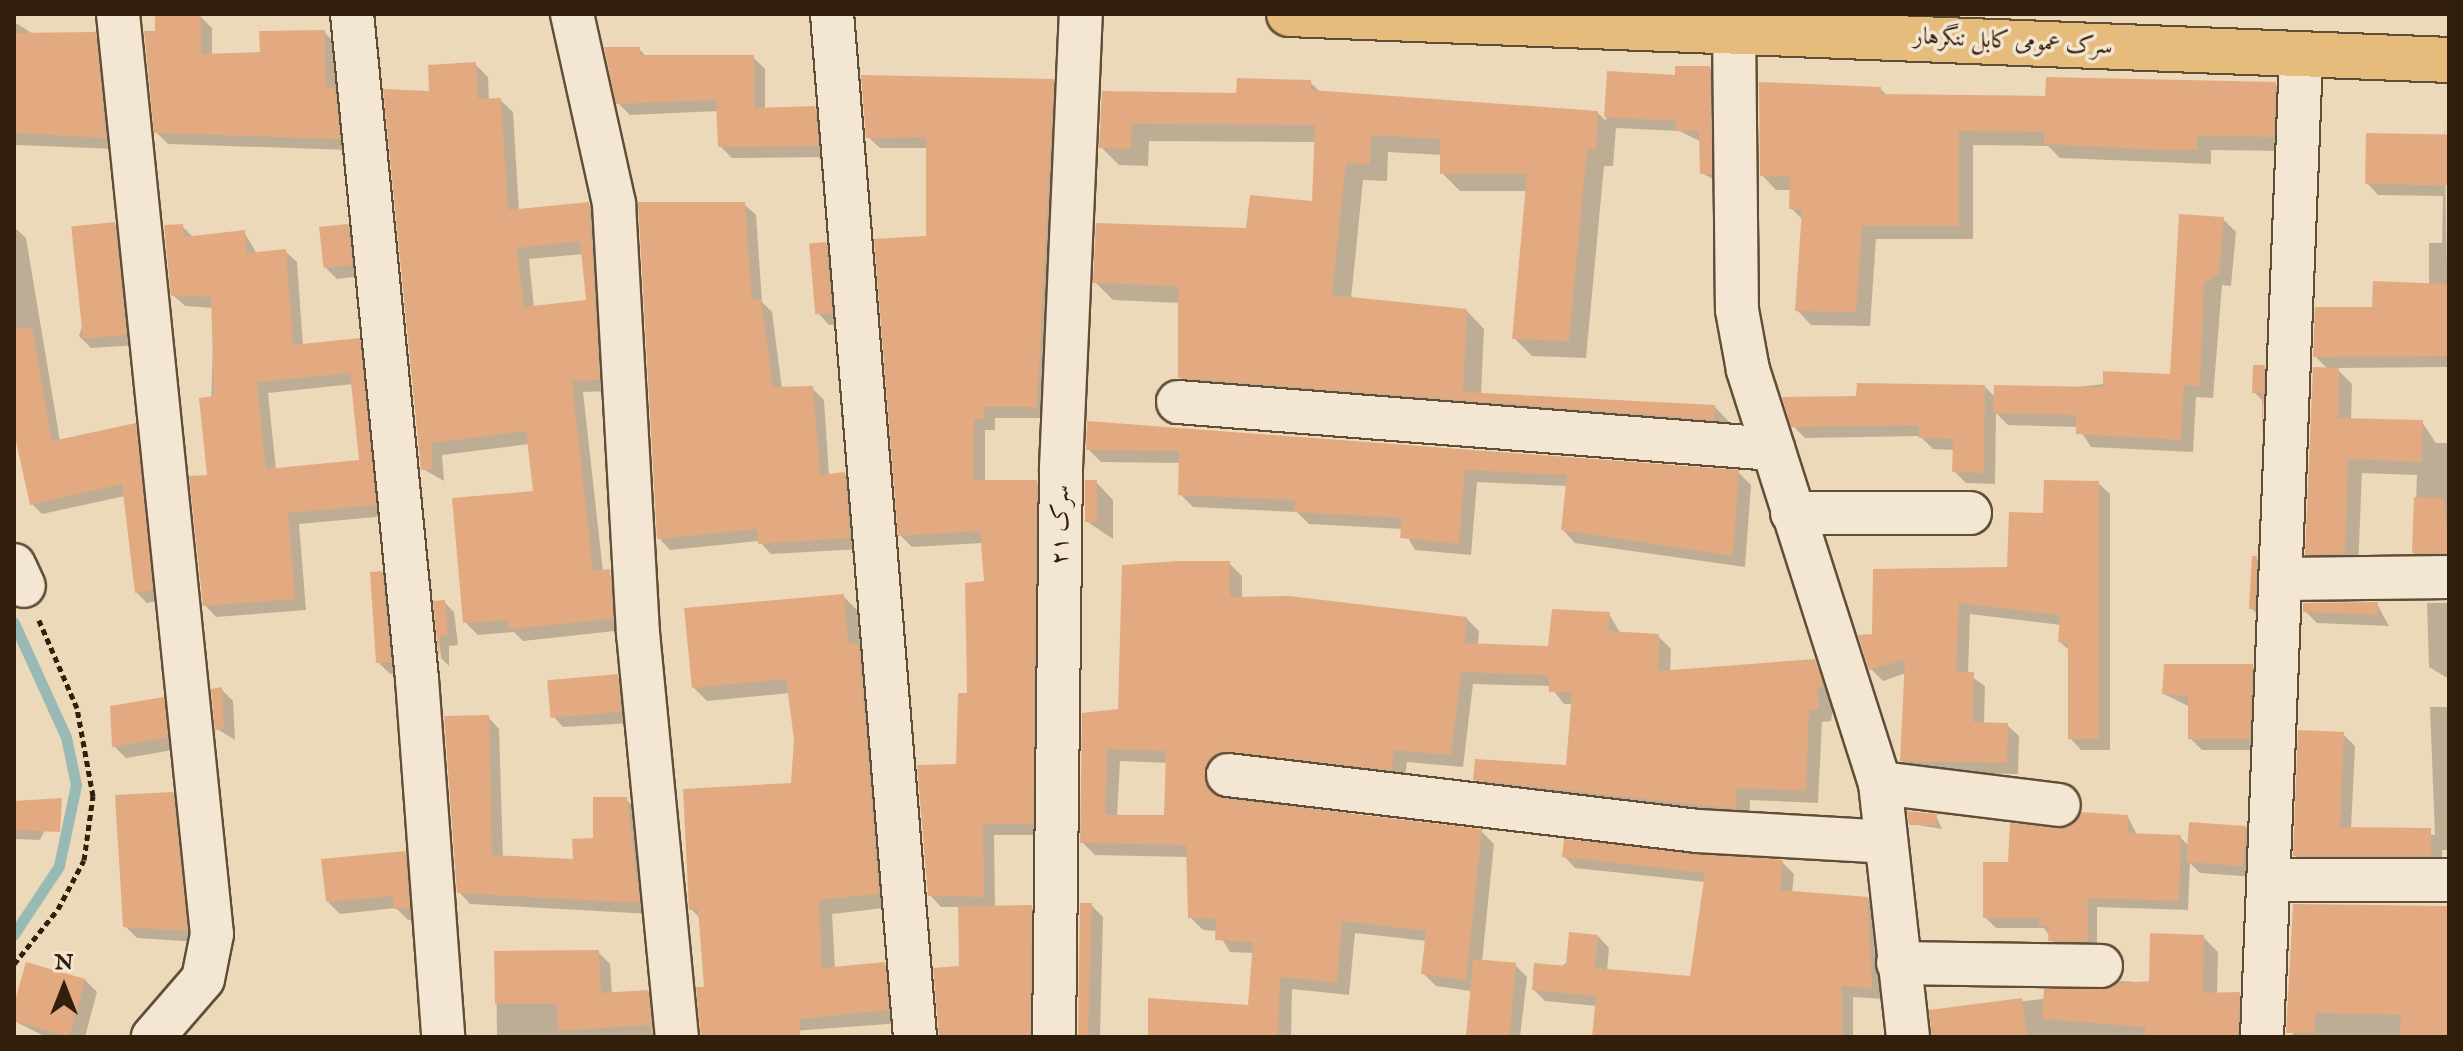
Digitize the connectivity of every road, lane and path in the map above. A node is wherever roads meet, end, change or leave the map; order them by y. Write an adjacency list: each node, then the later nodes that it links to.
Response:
1 (118, 14): 26 (street)
2 (352, 14): 27 (street)
3 (572, 14): 28 (street)
4 (832, 14): 29 (street)
5 (1081, 14): 30 (street, سرک ۲۱)
6 (1289, 14): 7 (highway, سرک عمومی کابل ننگرهار)
7 (1734, 27): 8 (highway, سرک عمومی کابل ننگرهار); 11 (street)
8 (2301, 57): 9 (highway, سرک عمومی کابل ننگرهار); 16 (street)
9 (2449, 60)
10 (1178, 402): 11 (street)
11 (1773, 449): 12 (street)
12 (1792, 513): 13 (street); 18 (street)
13 (1970, 513)
14 (19, 576): 24 (path)
15 (2449, 577): 16 (street)
16 (2284, 579): 21 (street)
17 (1228, 775): 20 (street)
18 (1880, 783): 19 (street); 20 (street)
19 (2059, 805)
20 (1886, 842): 23 (street)
21 (2270, 880): 22 (street); 32 (street)
22 (2449, 880)
23 (1898, 963): 25 (street); 31 (street)
24 (14, 964)
25 (2101, 966)
26 (153, 1037)
27 (443, 1037)
28 (677, 1037)
29 (915, 1037)
30 (1054, 1037)
31 (1908, 1037)
32 (2262, 1037)

